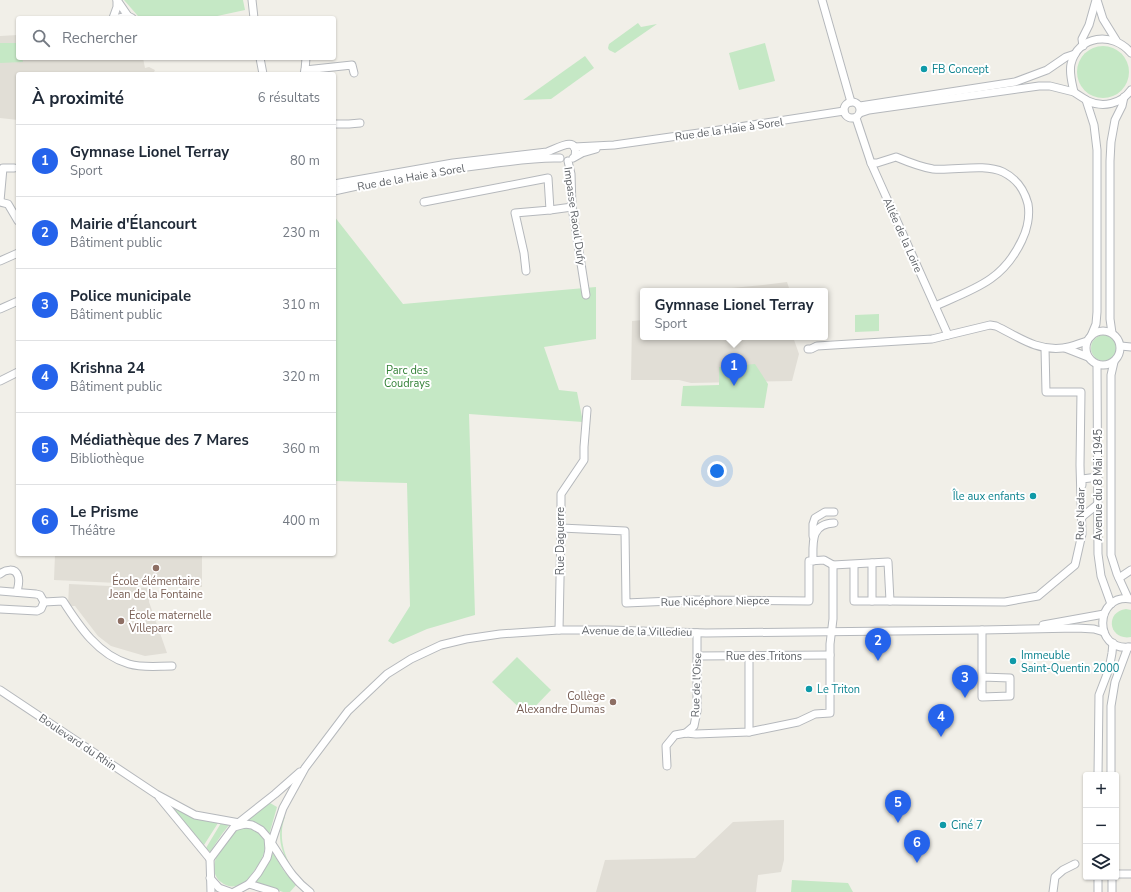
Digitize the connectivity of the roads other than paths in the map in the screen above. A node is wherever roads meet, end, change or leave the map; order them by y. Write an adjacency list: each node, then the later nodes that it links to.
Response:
1 (117, 0): 5 (street); 6 (street)
2 (252, 0): 7 (street)
3 (822, 0): 21 (street)
4 (1097, 0): 8 (street); 9 (street)
5 (114, 16)
6 (129, 16)
7 (253, 16)
8 (1116, 40): 9 (street); 10 (street)
9 (1083, 46): 11 (street)
10 (1129, 50)
11 (1075, 54): 18 (street); 23 (street)
12 (260, 60): 14 (street)
13 (306, 60): 15 (street)
14 (262, 72)
15 (304, 72): 16 (street)
16 (354, 73)
17 (1131, 90): 19 (street)
18 (1074, 92): 20 (street); 23 (street)
19 (1124, 97): 20 (street); 48 (street)
20 (1086, 100): 50 (street)
21 (851, 102): 22 (street); 23 (street)
22 (844, 111): 23 (street); 26 (street, Rue de la Haie à Sorel)
23 (859, 112): 32 (street, Allée de la Loire)
24 (360, 123): 25 (street)
25 (336, 124)
26 (614, 145): 27 (street, Rue de la Haie à Sorel); 29 (street, Rue de la Haie à Sorel)
27 (574, 147): 28 (street); 29 (street)
28 (559, 148): 30 (street); 34 (street, Rue de la Haie à Sorel)
29 (575, 156): 31 (street)
30 (560, 158): 31 (street); 35 (street, Rue de la Haie à Sorel)
31 (568, 161): 38 (street, Impasse Raoul Dufy)
32 (871, 163): 46 (street, Allée de la Loire); 46 (street)
33 (14, 168): 36 (street)
34 (336, 184)
35 (336, 191)
36 (0, 202): 40 (street)
37 (424, 202): 39 (street)
38 (572, 207): 39 (street); 44 (street, Impasse Raoul Dufy)
39 (550, 210): 43 (street)
40 (16, 218)
41 (16, 255): 42 (street)
42 (0, 261)
43 (526, 272)
44 (586, 296)
45 (16, 302): 47 (street)
46 (935, 306): 49 (street, Allée de la Loire)
47 (0, 310)
48 (1112, 333): 50 (street); 51 (street)
49 (948, 335): 53 (street); 55 (street)
50 (1089, 338): 54 (street); 56 (street)
51 (1120, 346): 52 (street); 57 (street, Avenue du 8 Mai 1945)
52 (1131, 347)
53 (1045, 348): 54 (street); 79 (street, Rue Nadar)
54 (1065, 348): 56 (street)
55 (808, 349)
56 (1088, 357): 58 (street)
57 (1114, 362): 58 (street); 74 (street, Avenue du 8 Mai 1945)
58 (1097, 365): 62 (street, Avenue du 8 Mai 1945)
59 (16, 373): 60 (street)
60 (0, 380)
61 (587, 410): 66 (street, Rue Daguerre)
62 (1098, 477): 63 (street, Avenue du 8 Mai 1945); 63 (street)
63 (1098, 504): 81 (street, Avenue du 8 Mai 1945)
64 (834, 512): 67 (street)
65 (834, 523): 67 (street)
66 (561, 528): 68 (street, Rue Nicéphore Niepce); 85 (street, Rue Daguerre)
67 (813, 538): 68 (street)
68 (813, 561): 70 (street)
69 (872, 563): 71 (street); 78 (street); 79 (street)
70 (833, 565): 71 (street); 87 (street)
71 (854, 565): 78 (street, Rue Nadar)
72 (1130, 572): 74 (street)
73 (0, 574): 76 (street)
74 (1119, 578): 77 (street, Avenue du 8 Mai 1945)
75 (0, 591): 76 (street)
76 (17, 592): 80 (street)
77 (1130, 598): 81 (street)
78 (872, 601): 79 (street, Rue Nadar)
79 (890, 601)
80 (44, 602): 82 (street); 95 (street)
81 (1111, 604): 83 (street)
82 (0, 609)
83 (1104, 614): 84 (street, Avenue de la Villedieu); 88 (street)
84 (1021, 628): 86 (street, Avenue de la Villedieu); 88 (street, Avenue de la Villedieu)
85 (559, 630): 89 (street, Avenue de la Villedieu); 101 (street, Avenue de la Villedieu)
86 (982, 630): 87 (street, Avenue de la Villedieu); 96 (street)
87 (831, 631): 89 (street, Avenue de la Villedieu); 92 (street)
88 (1104, 632): 90 (street)
89 (697, 633): 93 (street, Rue de l'Oise)
90 (1112, 643): 91 (street); 102 (street)
91 (1129, 647): 103 (street)
92 (830, 655): 94 (street, Rue des Tritons); 98 (street)
93 (698, 656): 94 (street, Rue des Tritons); 99 (street, Rue de l'Oise)
94 (749, 656): 98 (street)
95 (172, 666)
96 (982, 677): 96 (street)
97 (0, 690): 104 (street, Boulevard du Rhin)
98 (749, 732): 99 (street)
99 (686, 733): 100 (street)
100 (667, 766)
101 (305, 768): 105 (street, Avenue de la Villedieu); 106 (street, Avenue de la Villedieu)
102 (1098, 772)
103 (1111, 772)
104 (156, 794): 105 (street, Boulevard du Rhin); 107 (street, Boulevard du Rhin)
105 (239, 825): 106 (street, Boulevard du Rhin); 107 (street, Avenue de la Villedieu)
106 (269, 844): 114 (street, Avenue de la Villedieu); 119 (street)
107 (210, 858): 111 (street)
108 (1075, 864): 120 (street)
109 (1119, 874): 110 (street)
110 (1131, 874)
111 (210, 878): 115 (street); 116 (street)
112 (1098, 880): 121 (street)
113 (1112, 880): 122 (street)
114 (249, 884): 117 (street); 118 (street)
115 (210, 892)
116 (230, 892)
117 (234, 892)
118 (275, 892)
119 (310, 892)
120 (1053, 892)
121 (1098, 892)
122 (1112, 892)

